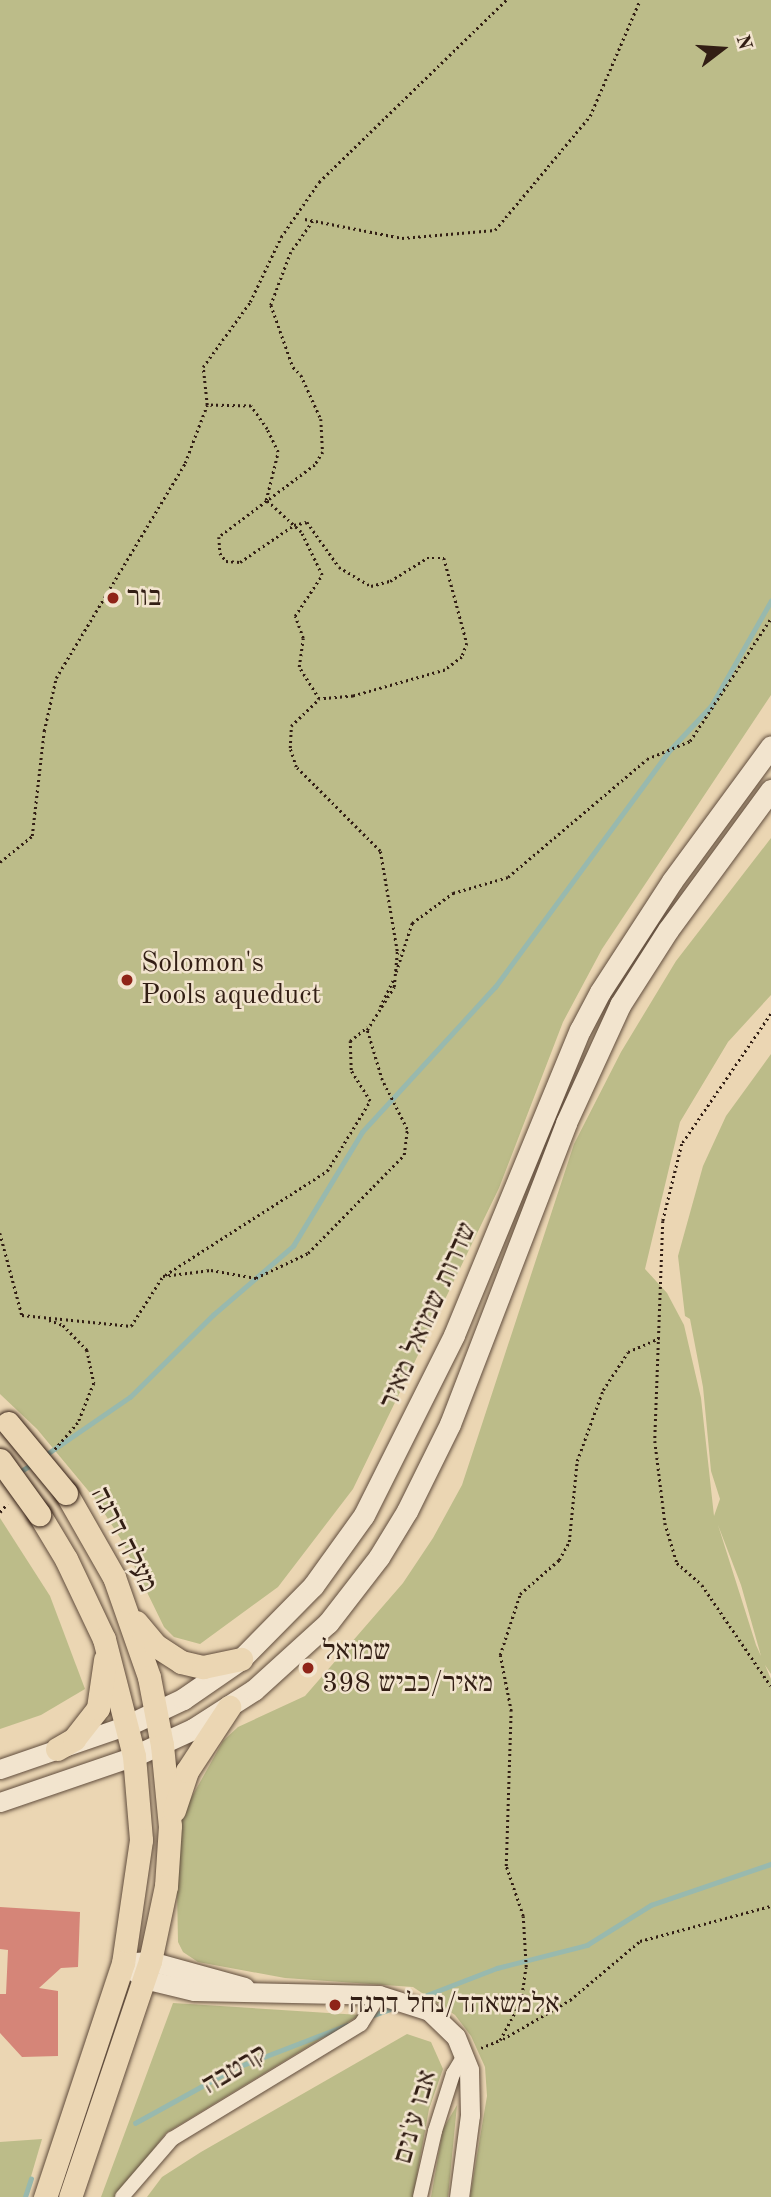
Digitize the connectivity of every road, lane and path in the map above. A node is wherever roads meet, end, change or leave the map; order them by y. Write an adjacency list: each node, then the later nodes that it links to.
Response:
1 (506, 0): 5 (path)
2 (640, 0): 4 (path)
3 (305, 219): 4 (path)
4 (313, 221): 6 (path)
5 (207, 405): 6 (path); 12 (path)
6 (266, 500): 7 (path); 7 (path)
7 (294, 525): 9 (path); 9 (path)
8 (771, 618): 13 (path)
9 (319, 699): 13 (path)
10 (771, 746): 27 (main road, שדרות שמואל מאיר)
11 (771, 790): 29 (main road, שדרות שמואל מאיר)
12 (0, 862)
13 (395, 977): 15 (path)
14 (771, 1014): 19 (path)
15 (370, 1024): 17 (path); 17 (path)
16 (0, 1233): 18 (path)
17 (163, 1276): 18 (path)
18 (42, 1317): 21 (path)
19 (659, 1338): 28 (path); 42 (path)
20 (4, 1419): 25 (main road, מעלה דרגה, bridge)
21 (49, 1456)
22 (0, 1460): 26 (main road, מעלה דרגה, bridge)
23 (8, 1503): 24 (path)
24 (0, 1512)
25 (127, 1609): 27 (main road); 30 (main road, מעלה דרגה)
26 (104, 1639): 31 (main road, מעלה דרגה); 33 (main road)
27 (241, 1659): 30 (main road, שדרות שמואל מאיר)
28 (771, 1686)
29 (229, 1707): 32 (main road, שדרות שמואל מאיר); 37 (main road)
30 (156, 1713): 31 (main road, שדרות שמואל מאיר); 32 (main road, מעלה דרגה)
31 (128, 1725): 33 (street, שדרות שמואל מאיר); 34 (main road, מעלה דרגה)
32 (162, 1745): 34 (main road, שדרות שמואל מאיר); 37 (main road, מעלה דרגה)
33 (57, 1749): 35 (street, שדרות שמואל מאיר)
34 (134, 1756): 36 (street, שדרות שמואל מאיר); 39 (main road, מעלה דרגה)
35 (0, 1769)
36 (0, 1802)
37 (170, 1826): 40 (main road)
38 (771, 1906): 42 (path)
39 (122, 1963): 40 (street); 44 (main road, מעלה דרגה)
40 (147, 1970): 41 (street); 45 (main road)
41 (379, 1995): 43 (street); 46 (street, קרטבה)
42 (500, 2040): 43 (path)
43 (466, 2054): 47 (street, אבו ע'נים); 48 (street)
44 (44, 2197)
45 (70, 2197)
46 (122, 2197)
47 (420, 2197)
48 (459, 2197)

